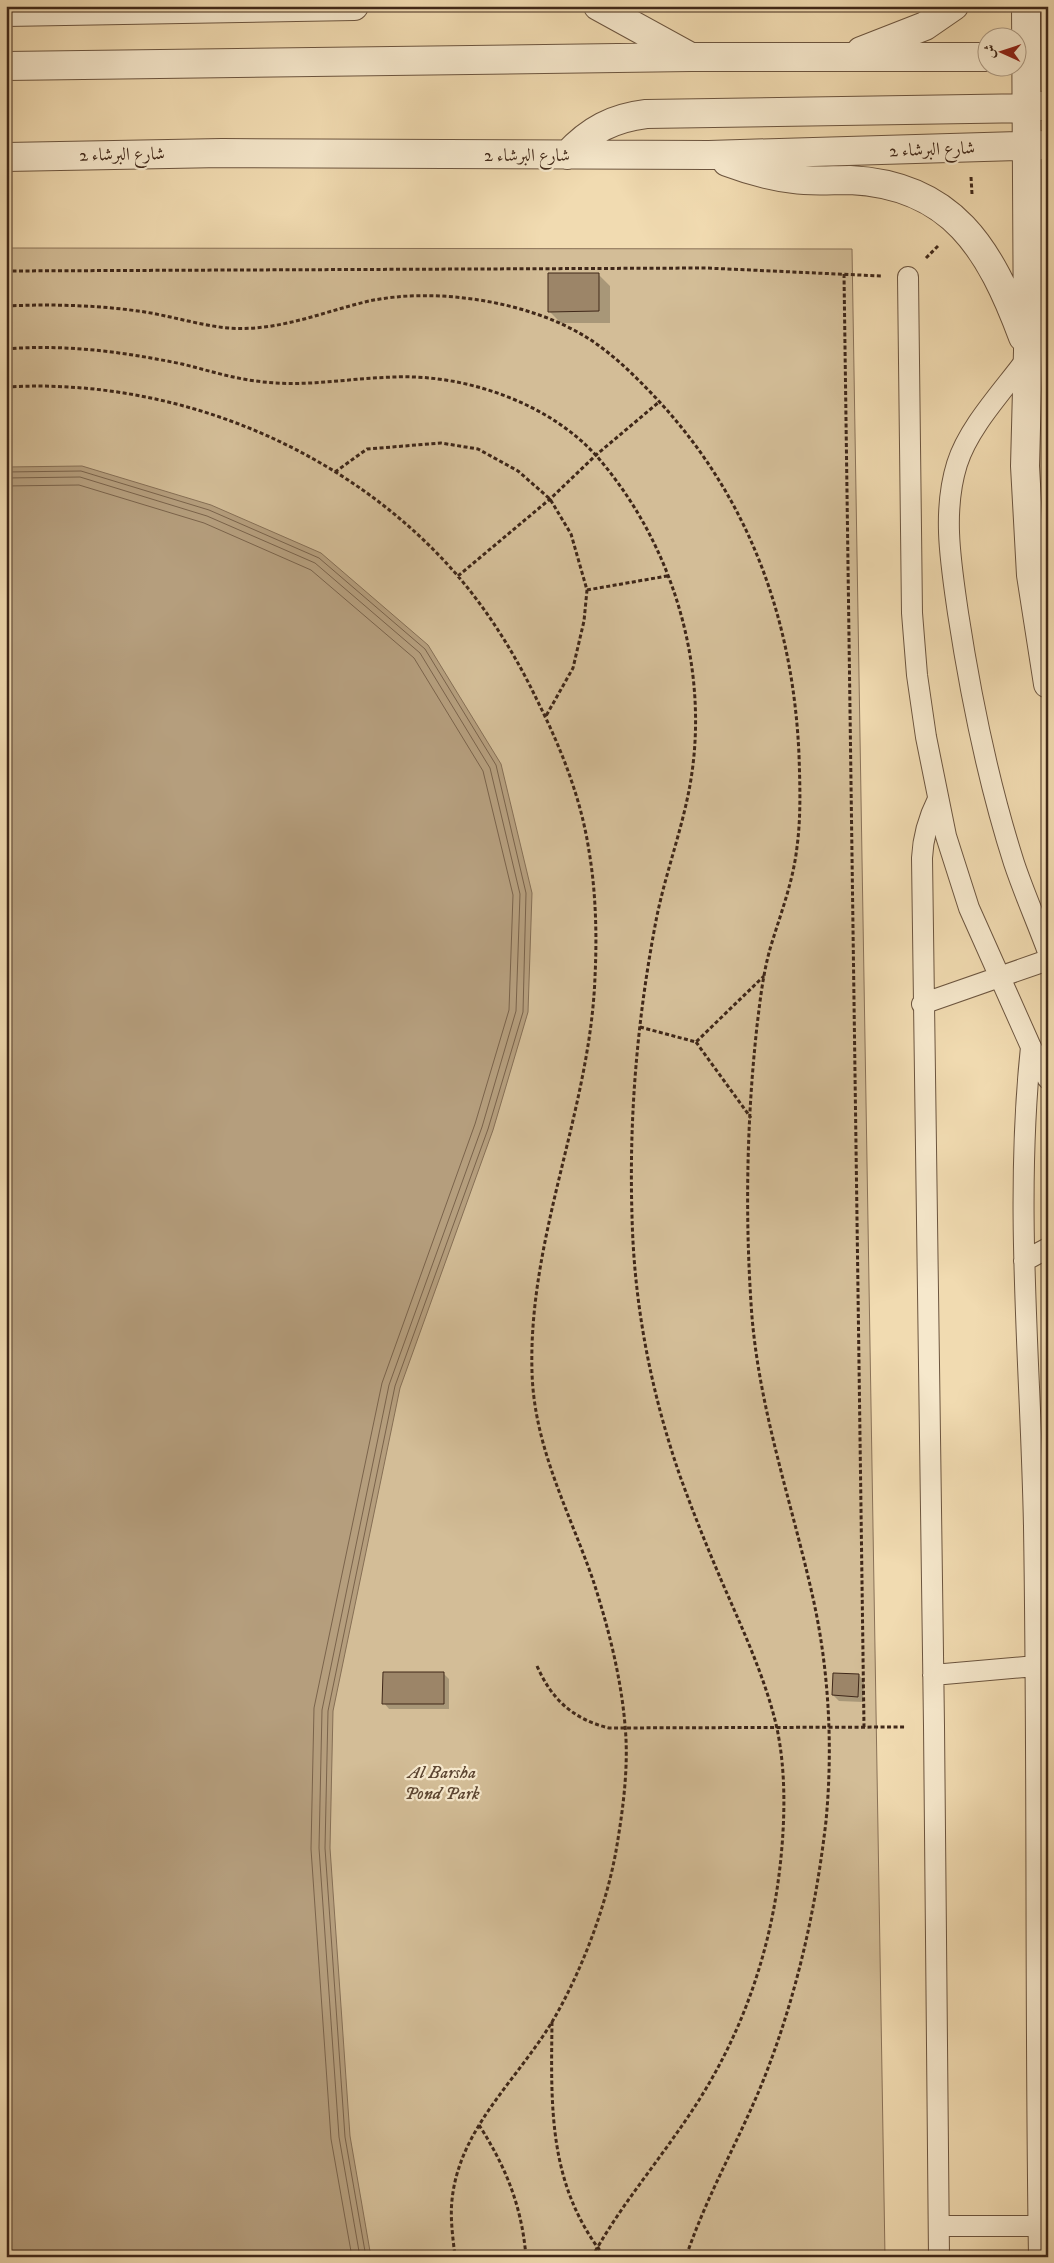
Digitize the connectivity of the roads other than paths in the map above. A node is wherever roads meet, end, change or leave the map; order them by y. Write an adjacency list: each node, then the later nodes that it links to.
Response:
1 (354, 6): 5 (street)
2 (598, 6): 6 (street)
3 (954, 6): 7 (street)
4 (1026, 6): 9 (street)
5 (6, 12)
6 (691, 57): 7 (street); 10 (street)
7 (847, 57): 8 (street)
8 (976, 57)
9 (1030, 57): 11 (street); 12 (street)
10 (6, 66)
11 (1048, 84)
12 (1041, 112): 13 (street); 14 (street)
13 (1038, 146): 15 (street, شارع البرشاء 2); 18 (street)
14 (568, 155): 15 (street, شارع البرشاء 2); 16 (street, شارع البرشاء 2)
15 (709, 155): 18 (street)
16 (6, 157)
17 (908, 277): 20 (lane)
18 (1028, 354): 19 (street); 21 (lane)
19 (1048, 684)
20 (938, 799): 23 (lane); 24 (lane)
21 (1048, 952)
22 (1048, 960): 23 (lane)
23 (1000, 978): 24 (lane); 25 (lane)
24 (922, 1004): 32 (lane)
25 (1031, 1047): 26 (lane); 28 (lane)
26 (1048, 1079)
27 (1048, 1248): 28 (lane)
28 (1024, 1261): 29 (lane)
29 (1040, 1474): 31 (lane)
30 (1048, 1645): 31 (lane)
31 (1036, 1666): 32 (lane); 33 (lane)
32 (932, 1675): 34 (lane)
33 (1042, 1689): 35 (lane)
34 (939, 2226): 35 (lane); 36 (lane)
35 (1043, 2226): 37 (lane)
36 (938, 2257)
37 (1039, 2257)

